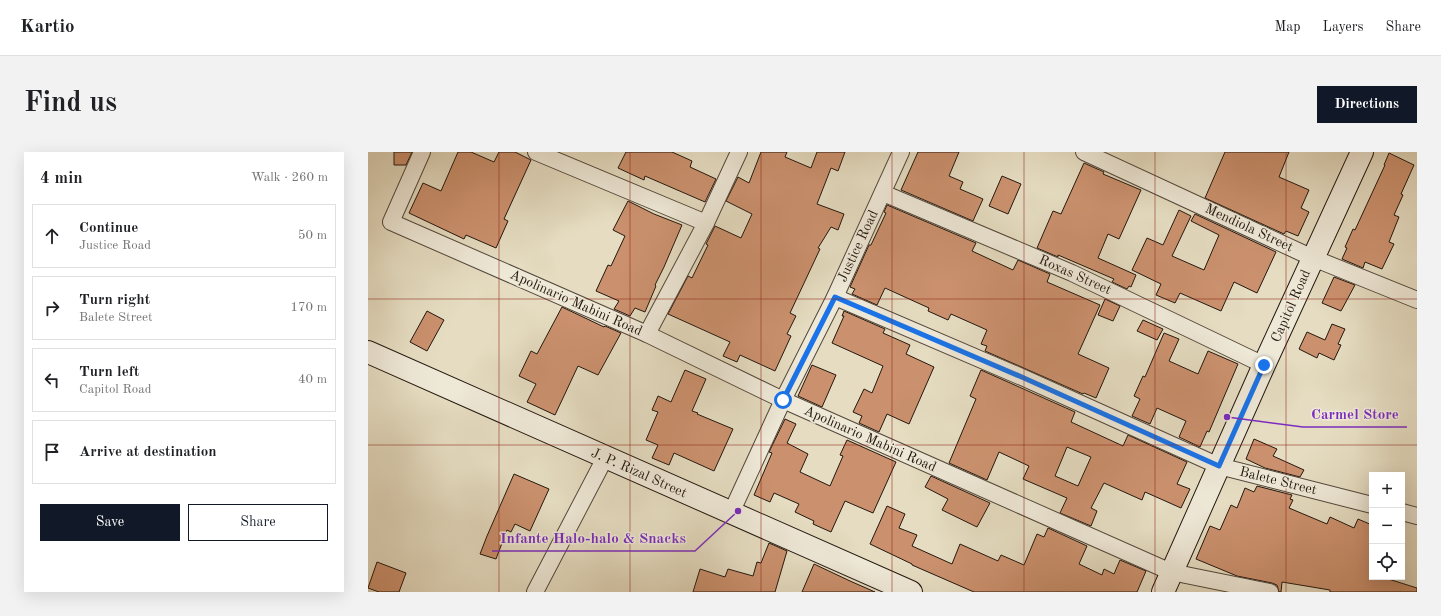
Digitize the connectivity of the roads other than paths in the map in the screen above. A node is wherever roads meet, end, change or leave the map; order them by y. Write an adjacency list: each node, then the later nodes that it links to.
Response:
1 (422, 152): 12 (street, Apolinario Mabini Road)
2 (536, 152): 8 (street)
3 (739, 152): 8 (street)
4 (900, 152): 7 (street, Justice Road)
5 (1084, 152): 9 (street, Mendiola Street)
6 (1362, 152): 9 (street, Capitol Road)
7 (883, 193): 10 (street, Justice Road); 14 (street, Roxas Street)
8 (706, 223): 12 (street)
9 (1313, 258): 11 (street, Mendiola Street); 14 (street, Capitol Road)
10 (835, 297): 15 (street, Justice Road); 17 (street, Balete Street)
11 (1417, 300)
12 (647, 334): 15 (street, Apolinario Mabini Road)
13 (368, 352): 16 (street, J. P. Rizal Street)
14 (1264, 365): 17 (street, Capitol Road)
15 (783, 400): 19 (street, Justice Road); 22 (street, Apolinario Mabini Road)
16 (605, 458): 19 (street, J. P. Rizal Street); 23 (street)
17 (1219, 466): 18 (street, Balete Street); 22 (street, Capitol Road)
18 (1369, 504)
19 (731, 513): 24 (street, J. P. Rizal Street)
20 (1405, 513): 21 (street)
21 (1417, 516)
22 (1172, 572): 25 (street, Capitol Road); 26 (street, Apolinario Mabini Road)
23 (535, 592)
24 (911, 592)
25 (1163, 592)
26 (1270, 592)

